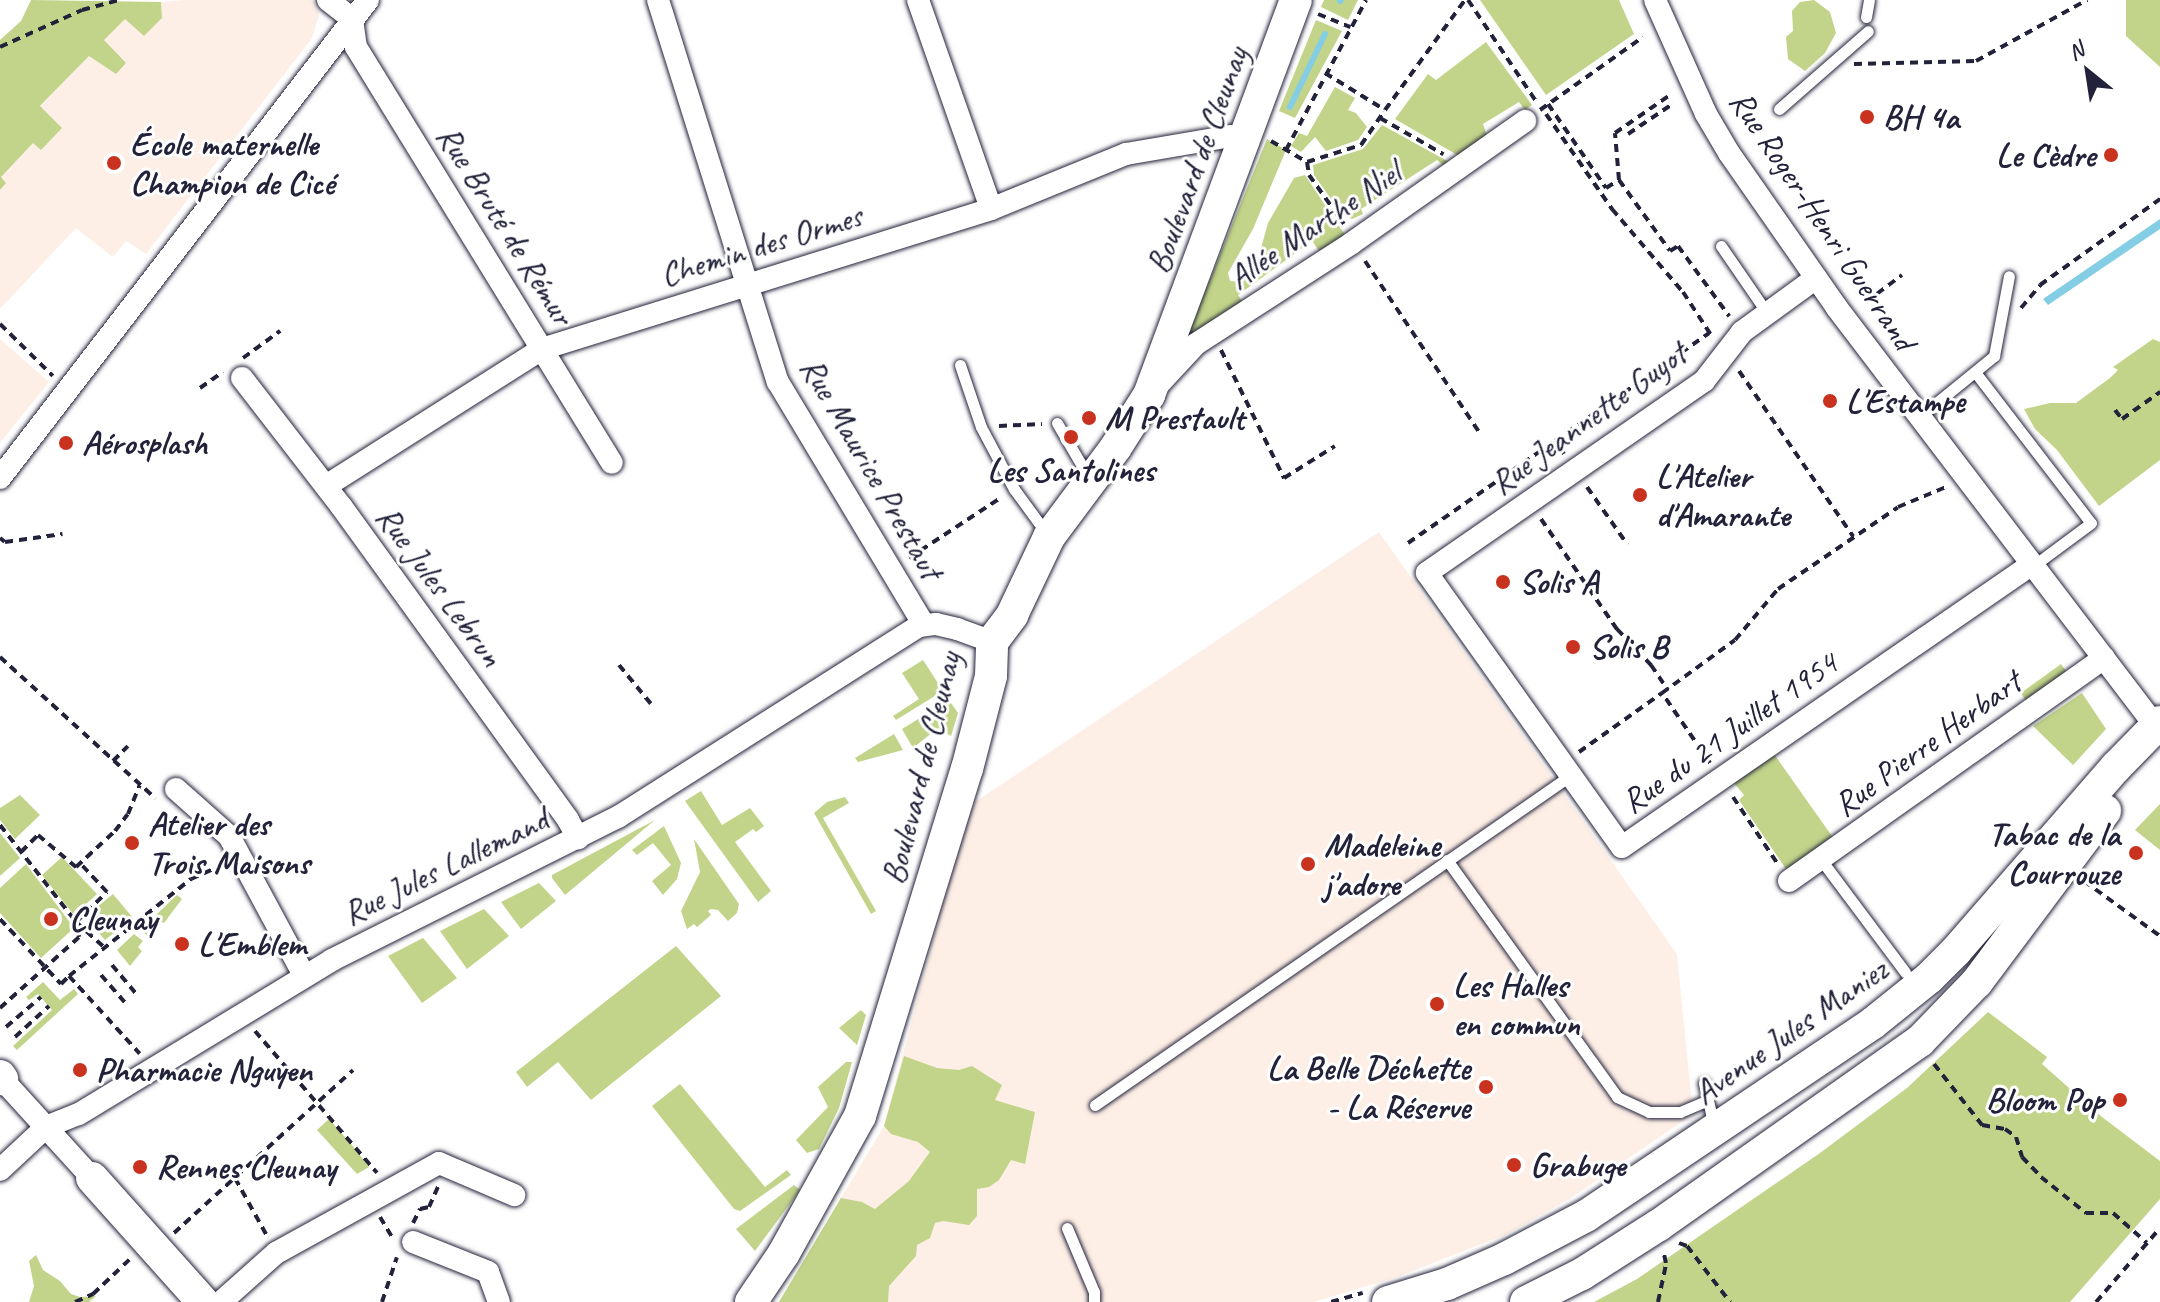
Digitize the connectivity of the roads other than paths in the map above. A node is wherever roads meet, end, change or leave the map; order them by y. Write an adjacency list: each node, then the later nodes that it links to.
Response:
1 (328, 0): 9 (street)
2 (368, 0): 9 (street)
3 (658, 0): 18 (street, Rue Maurice Prestaut)
4 (918, 0): 14 (street)
5 (1655, 0): 17 (street, Rue Roger-Henri Guerrand)
6 (1869, 0): 8 (lane)
7 (1307, 7): 13 (main road, Boulevard de Cleunay)
8 (1866, 17)
9 (352, 19): 20 (street, Rue Bruté de Rémur); 28 (street)
10 (1868, 31): 11 (lane)
11 (1779, 109)
12 (1534, 115): 24 (street, Allée Marthe Niel)
13 (1244, 139): 14 (street, Chemin des Ormes); 24 (main road, Boulevard de Cleunay)
14 (991, 209): 18 (street, Chemin des Ormes)
15 (1721, 246): 19 (lane)
16 (2009, 276): 23 (lane)
17 (1816, 278): 19 (street, Rue Jeannette Guyot); 25 (street, Rue Roger-Henri Guerrand)
18 (747, 285): 20 (street, Chemin des Ormes); 34 (street, Rue Maurice Prestaut)
19 (1767, 313): 33 (street, Rue Jeannette Guyot)
20 (542, 349): 27 (street, Rue Bruté de Rémur); 30 (street, Chemin des Ormes)
21 (960, 365): 31 (lane)
22 (238, 368): 30 (street, Rue Jules Lebrun)
23 (1975, 372): 25 (lane); 32 (lane)
24 (1149, 395): 29 (main road, Boulevard de Cleunay)
25 (1919, 417): 32 (street, Rue Roger-Henri Guerrand)
26 (1057, 423): 29 (lane)
27 (612, 463)
28 (0, 478)
29 (1091, 480): 31 (main road, Boulevard de Cleunay)
30 (326, 486): 40 (street, Rue Jules Lebrun)
31 (1049, 537): 35 (main road, Boulevard de Cleunay)
32 (2033, 565): 36 (street, Rue Roger-Henri Guerrand); 38 (street, Rue du 21 Juillet 1954)
33 (1427, 573): 38 (street, Rue du 21 Juillet 1954)
34 (924, 625): 35 (street, Rue Maurice Prestaut); 40 (street, Rue Jules Lallemand)
35 (992, 642): 59 (main road, Boulevard de Cleunay)
36 (2104, 658): 37 (street, Rue Roger-Henri Guerrand); 42 (street, Rue Pierre Herbart)
37 (2159, 732): 49 (main road, Avenue Jules Maniez); 62 (main road)
38 (1567, 769): 41 (lane)
39 (176, 789): 45 (street)
40 (578, 838): 45 (street, Rue Jules Lallemand)
41 (1447, 860): 48 (lane); 49 (lane)
42 (1822, 861): 43 (street, Rue Pierre Herbart); 44 (lane)
43 (1789, 881)
44 (1905, 972)
45 (304, 975): 50 (street, Rue Jules Lallemand)
46 (1, 1078): 50 (street)
47 (1704, 1083): 49 (lane)
48 (1095, 1105)
49 (1703, 1125): 61 (main road, Avenue Jules Maniez)
50 (46, 1127): 51 (street, Rue Jules Lallemand); 52 (street)
51 (0, 1170)
52 (92, 1178): 56 (main road)
53 (514, 1195): 57 (street)
54 (1067, 1228): 60 (lane)
55 (410, 1239): 58 (street)
56 (203, 1302)
57 (221, 1302)
58 (499, 1302)
59 (751, 1302)
60 (1094, 1302)
61 (1388, 1302)
62 (1526, 1302)

